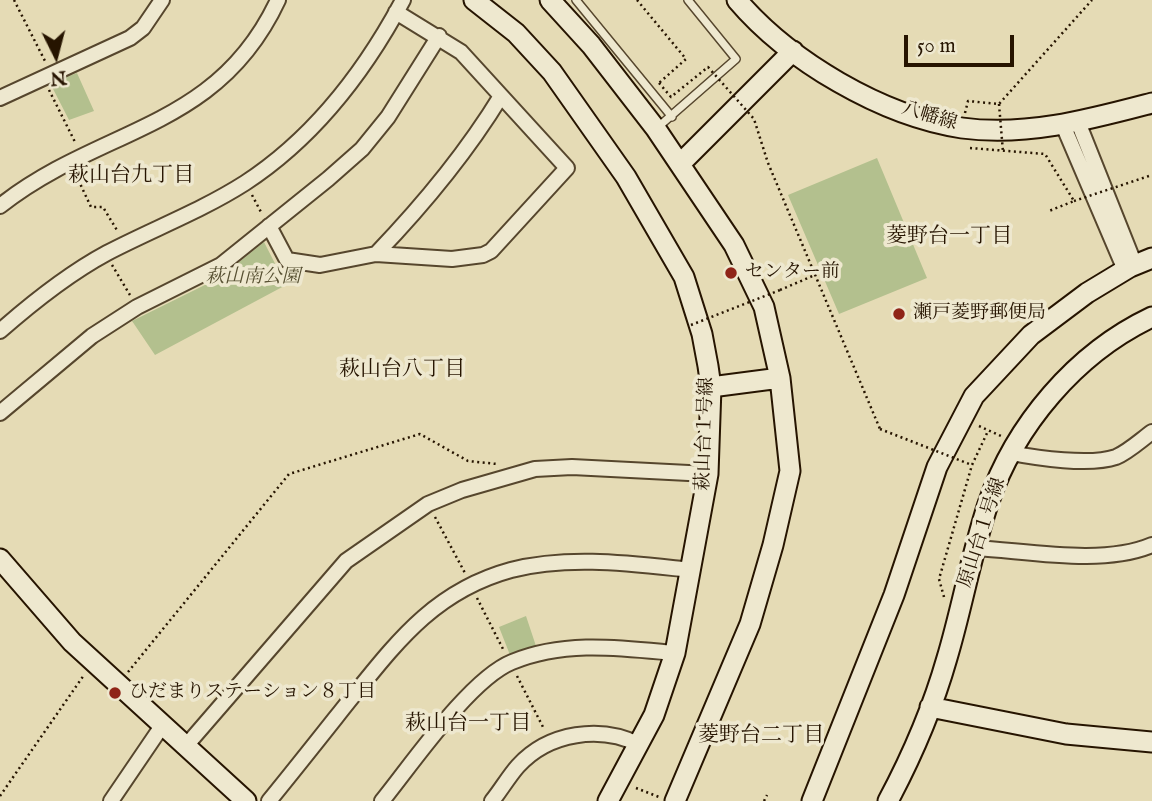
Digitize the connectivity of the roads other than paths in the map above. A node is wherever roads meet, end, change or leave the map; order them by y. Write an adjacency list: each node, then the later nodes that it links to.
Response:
1 (162, 0): 12 (street)
2 (278, 0): 18 (street)
3 (474, 0): 25 (street, 萩山台１号線)
4 (550, 0): 16 (street)
5 (576, 0): 14 (lane)
6 (688, 0): 14 (lane)
7 (737, 0): 10 (street, 八幡線)
8 (400, 6): 9 (street); 23 (street)
9 (439, 36): 11 (street); 19 (street)
10 (793, 51): 15 (street, 八幡線); 17 (street)
11 (501, 96): 20 (street); 20 (street)
12 (0, 98)
13 (1152, 103): 15 (street, 八幡線)
14 (672, 117): 16 (lane)
15 (1071, 123): 21 (street)
16 (656, 129): 17 (street)
17 (680, 164): 24 (street)
18 (0, 206)
19 (269, 226): 20 (street); 26 (street)
20 (376, 254)
21 (1137, 264): 47 (street)
22 (1152, 317): 28 (street, 原山台１号線)
23 (0, 331)
24 (780, 378): 25 (street); 46 (street)
25 (711, 387): 29 (street, 萩山台１号線)
26 (0, 413)
27 (1152, 432): 28 (street)
28 (1014, 448): 31 (street, 原山台１号線)
29 (708, 474): 33 (street, 萩山台１号線); 39 (street)
30 (1152, 544): 31 (street)
31 (976, 548): 35 (street, 原山台１号線)
32 (0, 559): 36 (street)
33 (692, 570): 34 (street, 萩山台１号線); 42 (street)
34 (676, 653): 38 (street, 萩山台１号線); 43 (street)
35 (930, 707): 37 (street); 48 (street, 原山台１号線)
36 (162, 726): 39 (street); 41 (street)
37 (1152, 742)
38 (640, 745): 44 (street); 45 (street, 萩山台１号線)
39 (185, 747): 40 (street)
40 (240, 799)
41 (111, 801)
42 (269, 801)
43 (382, 801)
44 (492, 801)
45 (608, 801)
46 (675, 801)
47 (812, 801)
48 (888, 801)

